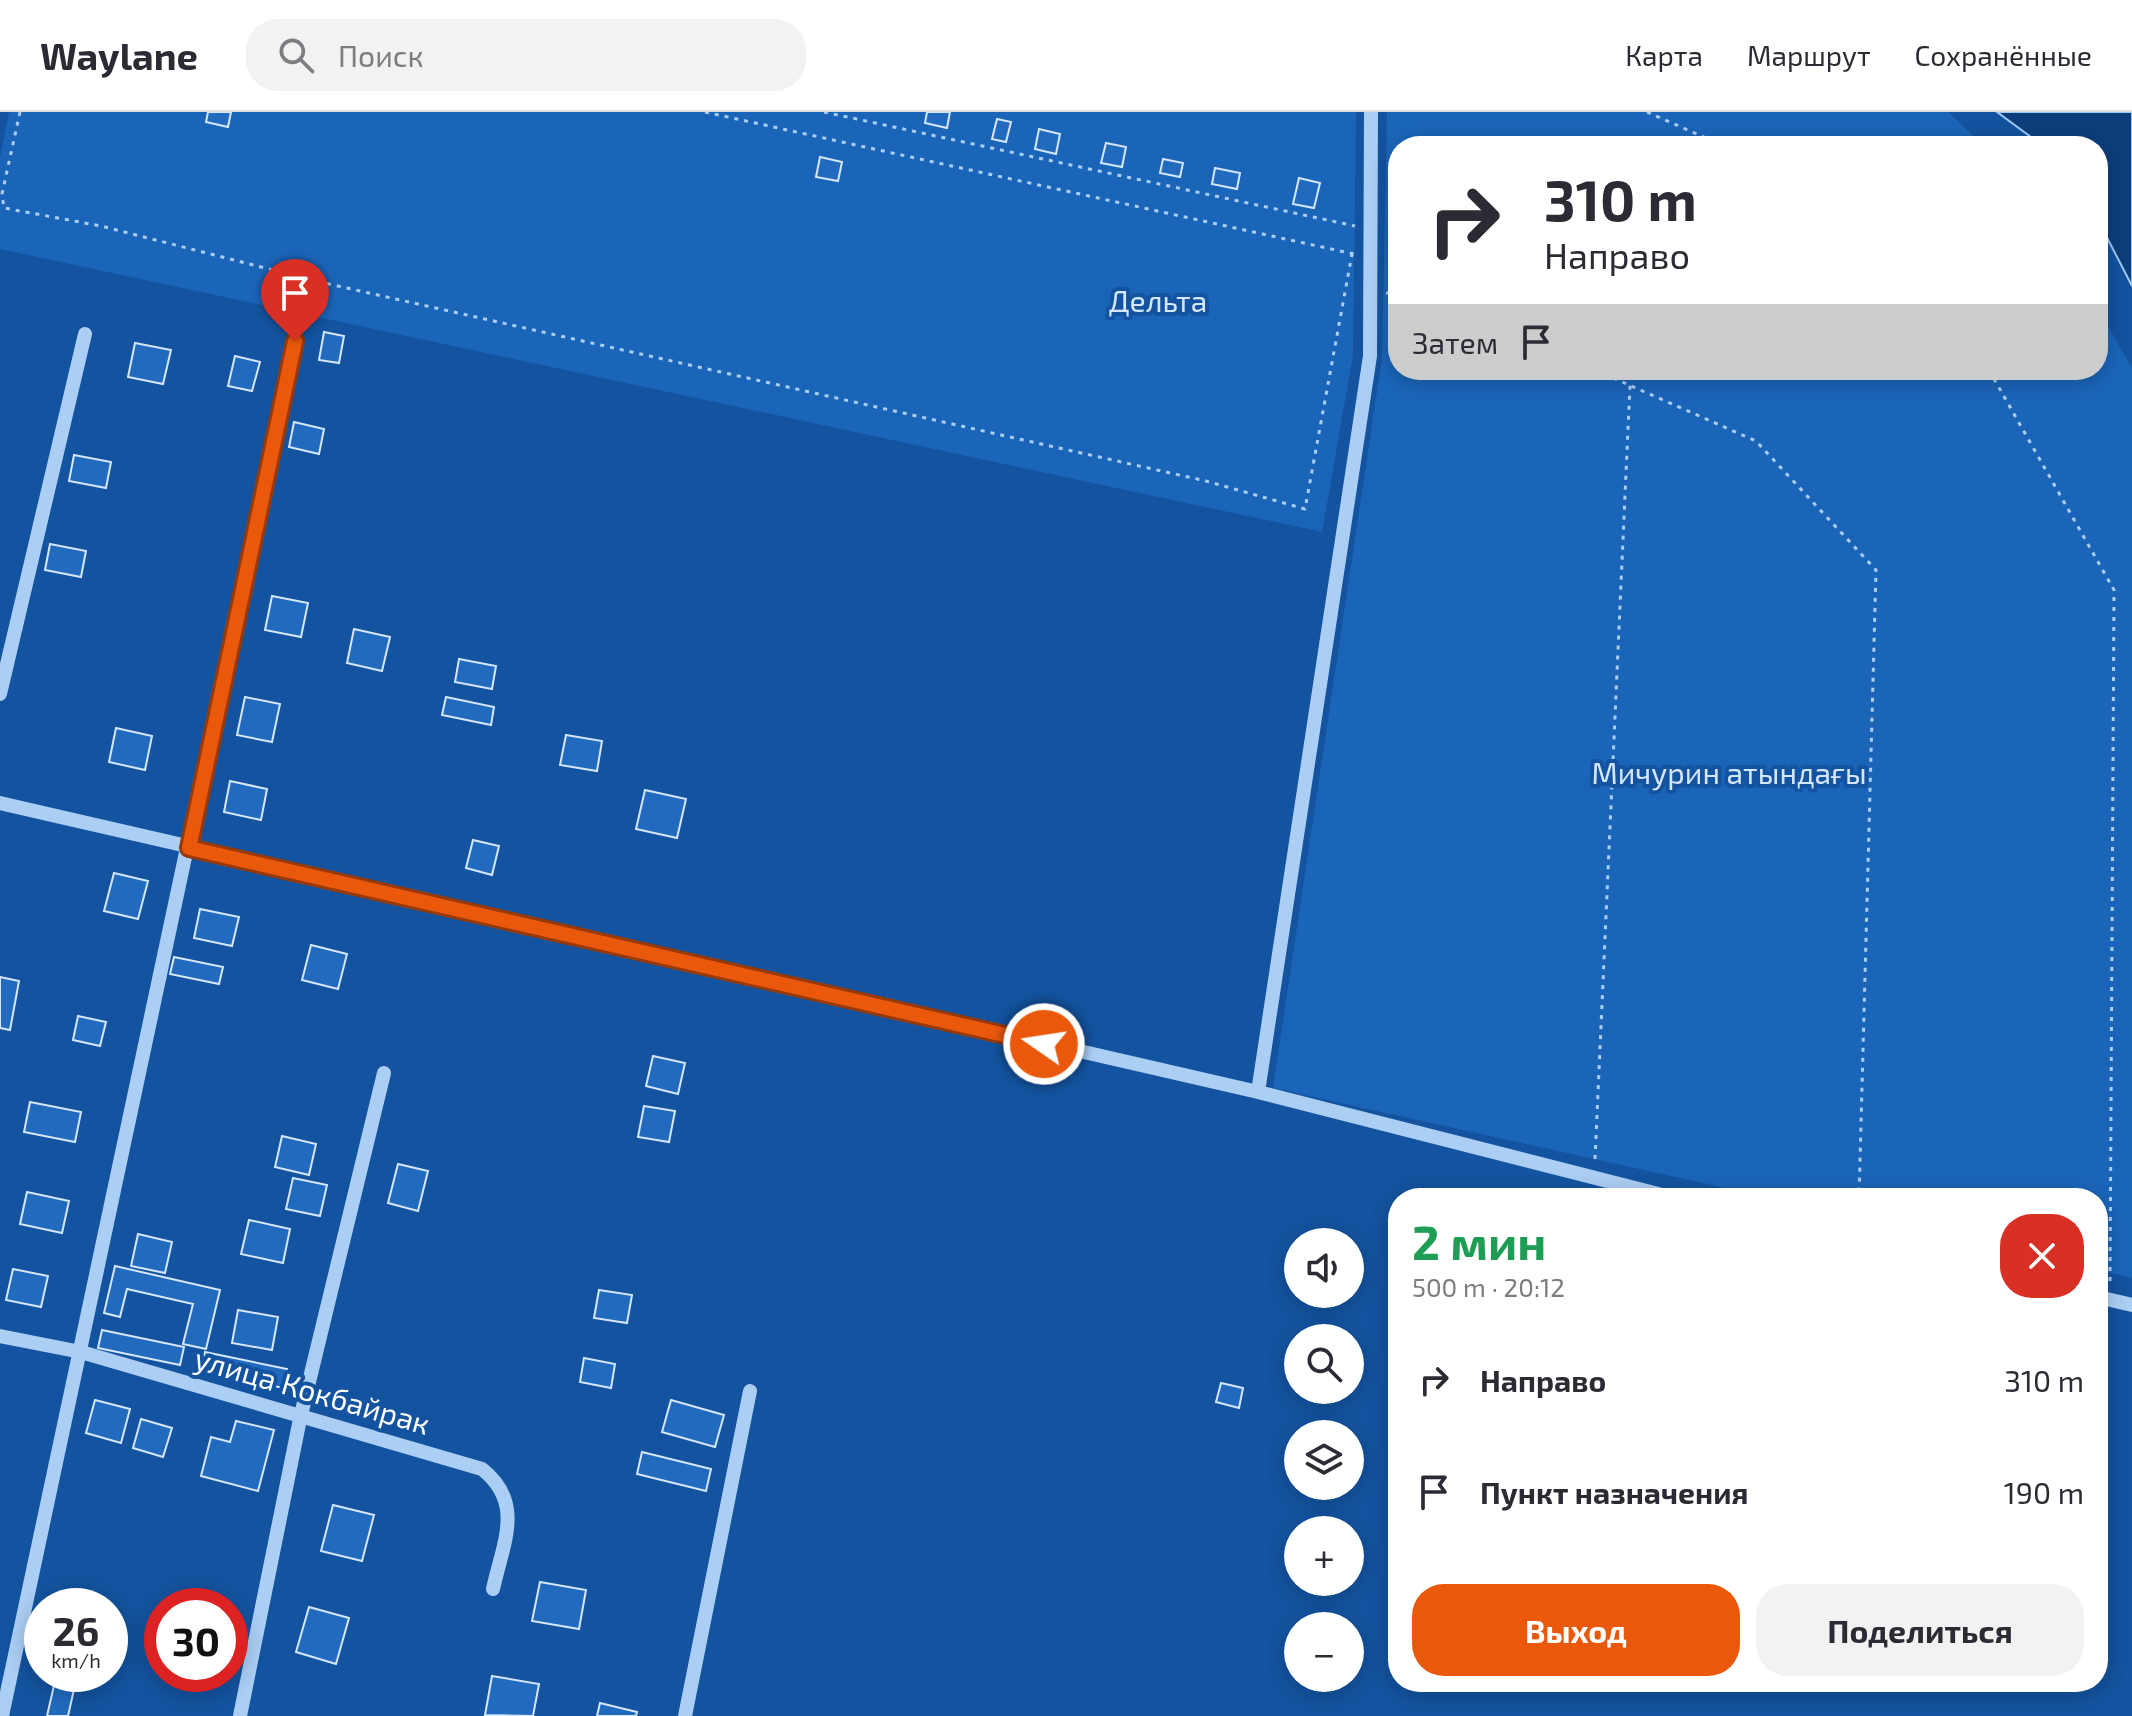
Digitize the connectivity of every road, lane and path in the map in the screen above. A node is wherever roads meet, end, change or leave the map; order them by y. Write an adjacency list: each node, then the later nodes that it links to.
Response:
1 (20, 112): 8 (path)
2 (705, 112): 8 (path)
3 (824, 112): 7 (path)
4 (1371, 112): 7 (street)
5 (1647, 112): 6 (path)
6 (1701, 136)
7 (1370, 230): 9 (street)
8 (1352, 254): 9 (path)
9 (1370, 258): 19 (street)
10 (85, 334): 15 (street)
11 (295, 341): 17 (street)
12 (1618, 380): 14 (path)
13 (1995, 380): 23 (path)
14 (1630, 385): 20 (path); 22 (path)
15 (0, 694)
16 (0, 803): 17 (street)
17 (189, 848): 19 (street); 27 (street)
18 (384, 1073): 29 (street)
19 (1258, 1092): 20 (street)
20 (1594, 1179): 21 (street)
21 (1632, 1188)
22 (1859, 1188)
23 (2106, 1188)
24 (2108, 1300): 25 (street)
25 (2132, 1305)
26 (0, 1336): 27 (street, улица Кокбайрак)
27 (81, 1352): 29 (street, улица Кокбайрак); 31 (street)
28 (750, 1391): 33 (street)
29 (300, 1419): 30 (street, улица Кокбайрак); 32 (street)
30 (493, 1589)
31 (2, 1716)
32 (240, 1716)
33 (685, 1716)

